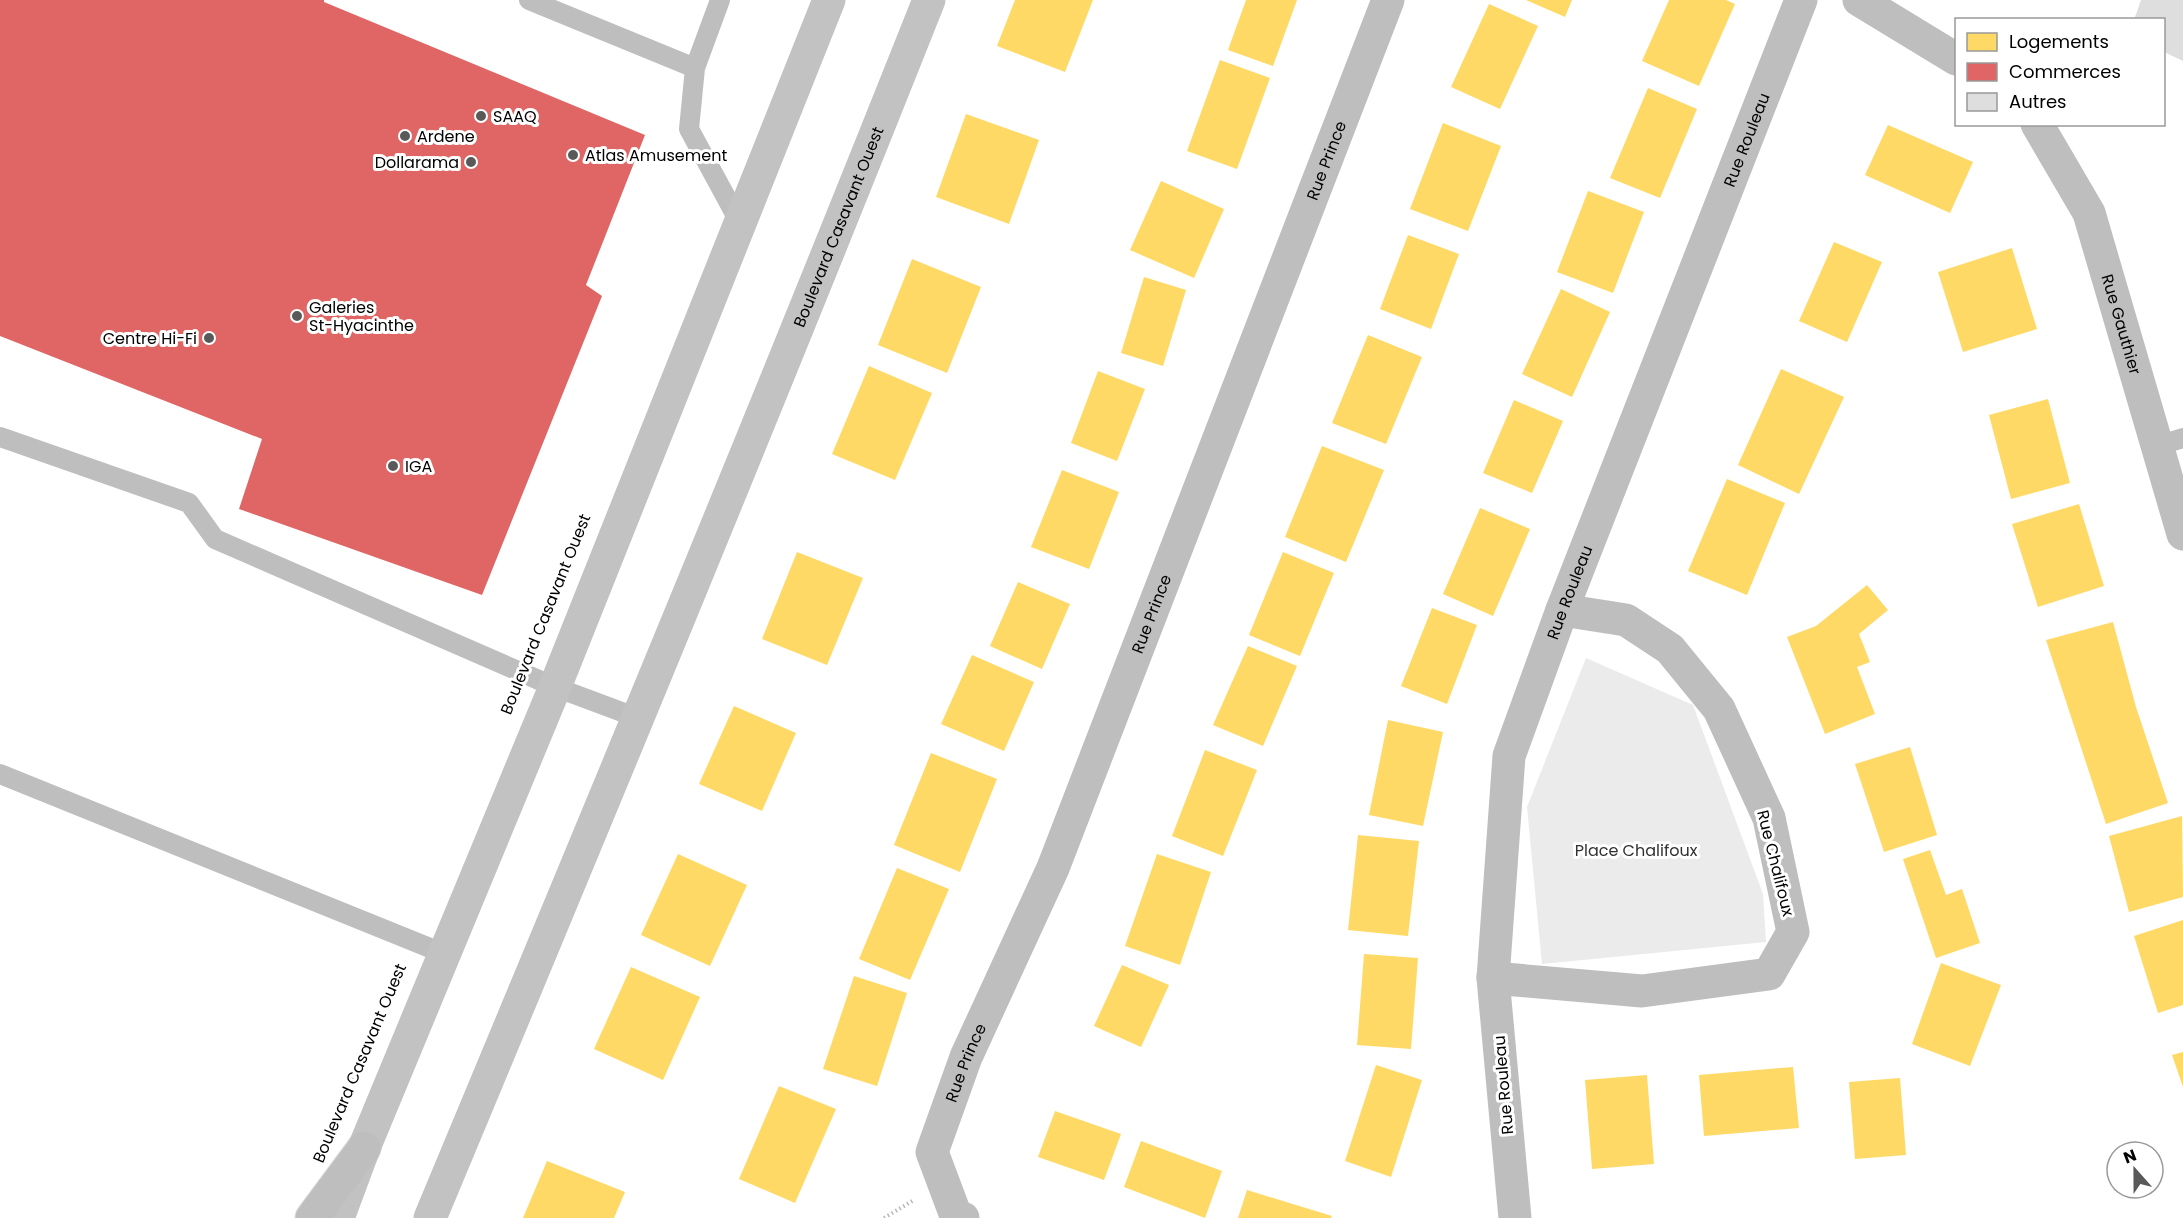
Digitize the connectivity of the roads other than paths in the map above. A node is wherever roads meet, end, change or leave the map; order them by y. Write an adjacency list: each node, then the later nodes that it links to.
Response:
1 (529, 0): 9 (lane)
2 (720, 0): 9 (lane)
3 (829, 0): 11 (street)
4 (929, 0): 17 (street, Boulevard Casavant Ouest)
5 (1388, 0): 25 (street, Rue Prince)
6 (1801, 0): 15 (street, Rue Rouleau)
7 (1859, 0): 8 (street)
8 (1955, 58)
9 (695, 68): 11 (lane)
10 (2038, 126): 13 (street, Rue Gauthier)
11 (740, 223): 16 (street)
12 (0, 437): 16 (lane)
13 (2170, 442): 14 (street, Rue Gauthier)
14 (2183, 534)
15 (1562, 610): 20 (street, Rue Rouleau); 20 (street, Rue Chalifoux)
16 (555, 687): 17 (lane); 19 (street)
17 (638, 718): 24 (street, Boulevard Casavant Ouest)
18 (0, 774): 19 (lane)
19 (445, 954): 21 (street)
20 (1493, 978): 26 (street, Rue Rouleau)
21 (364, 1148): 22 (street); 23 (street)
22 (312, 1218)
23 (338, 1218)
24 (430, 1218)
25 (963, 1218)
26 (1515, 1218)

